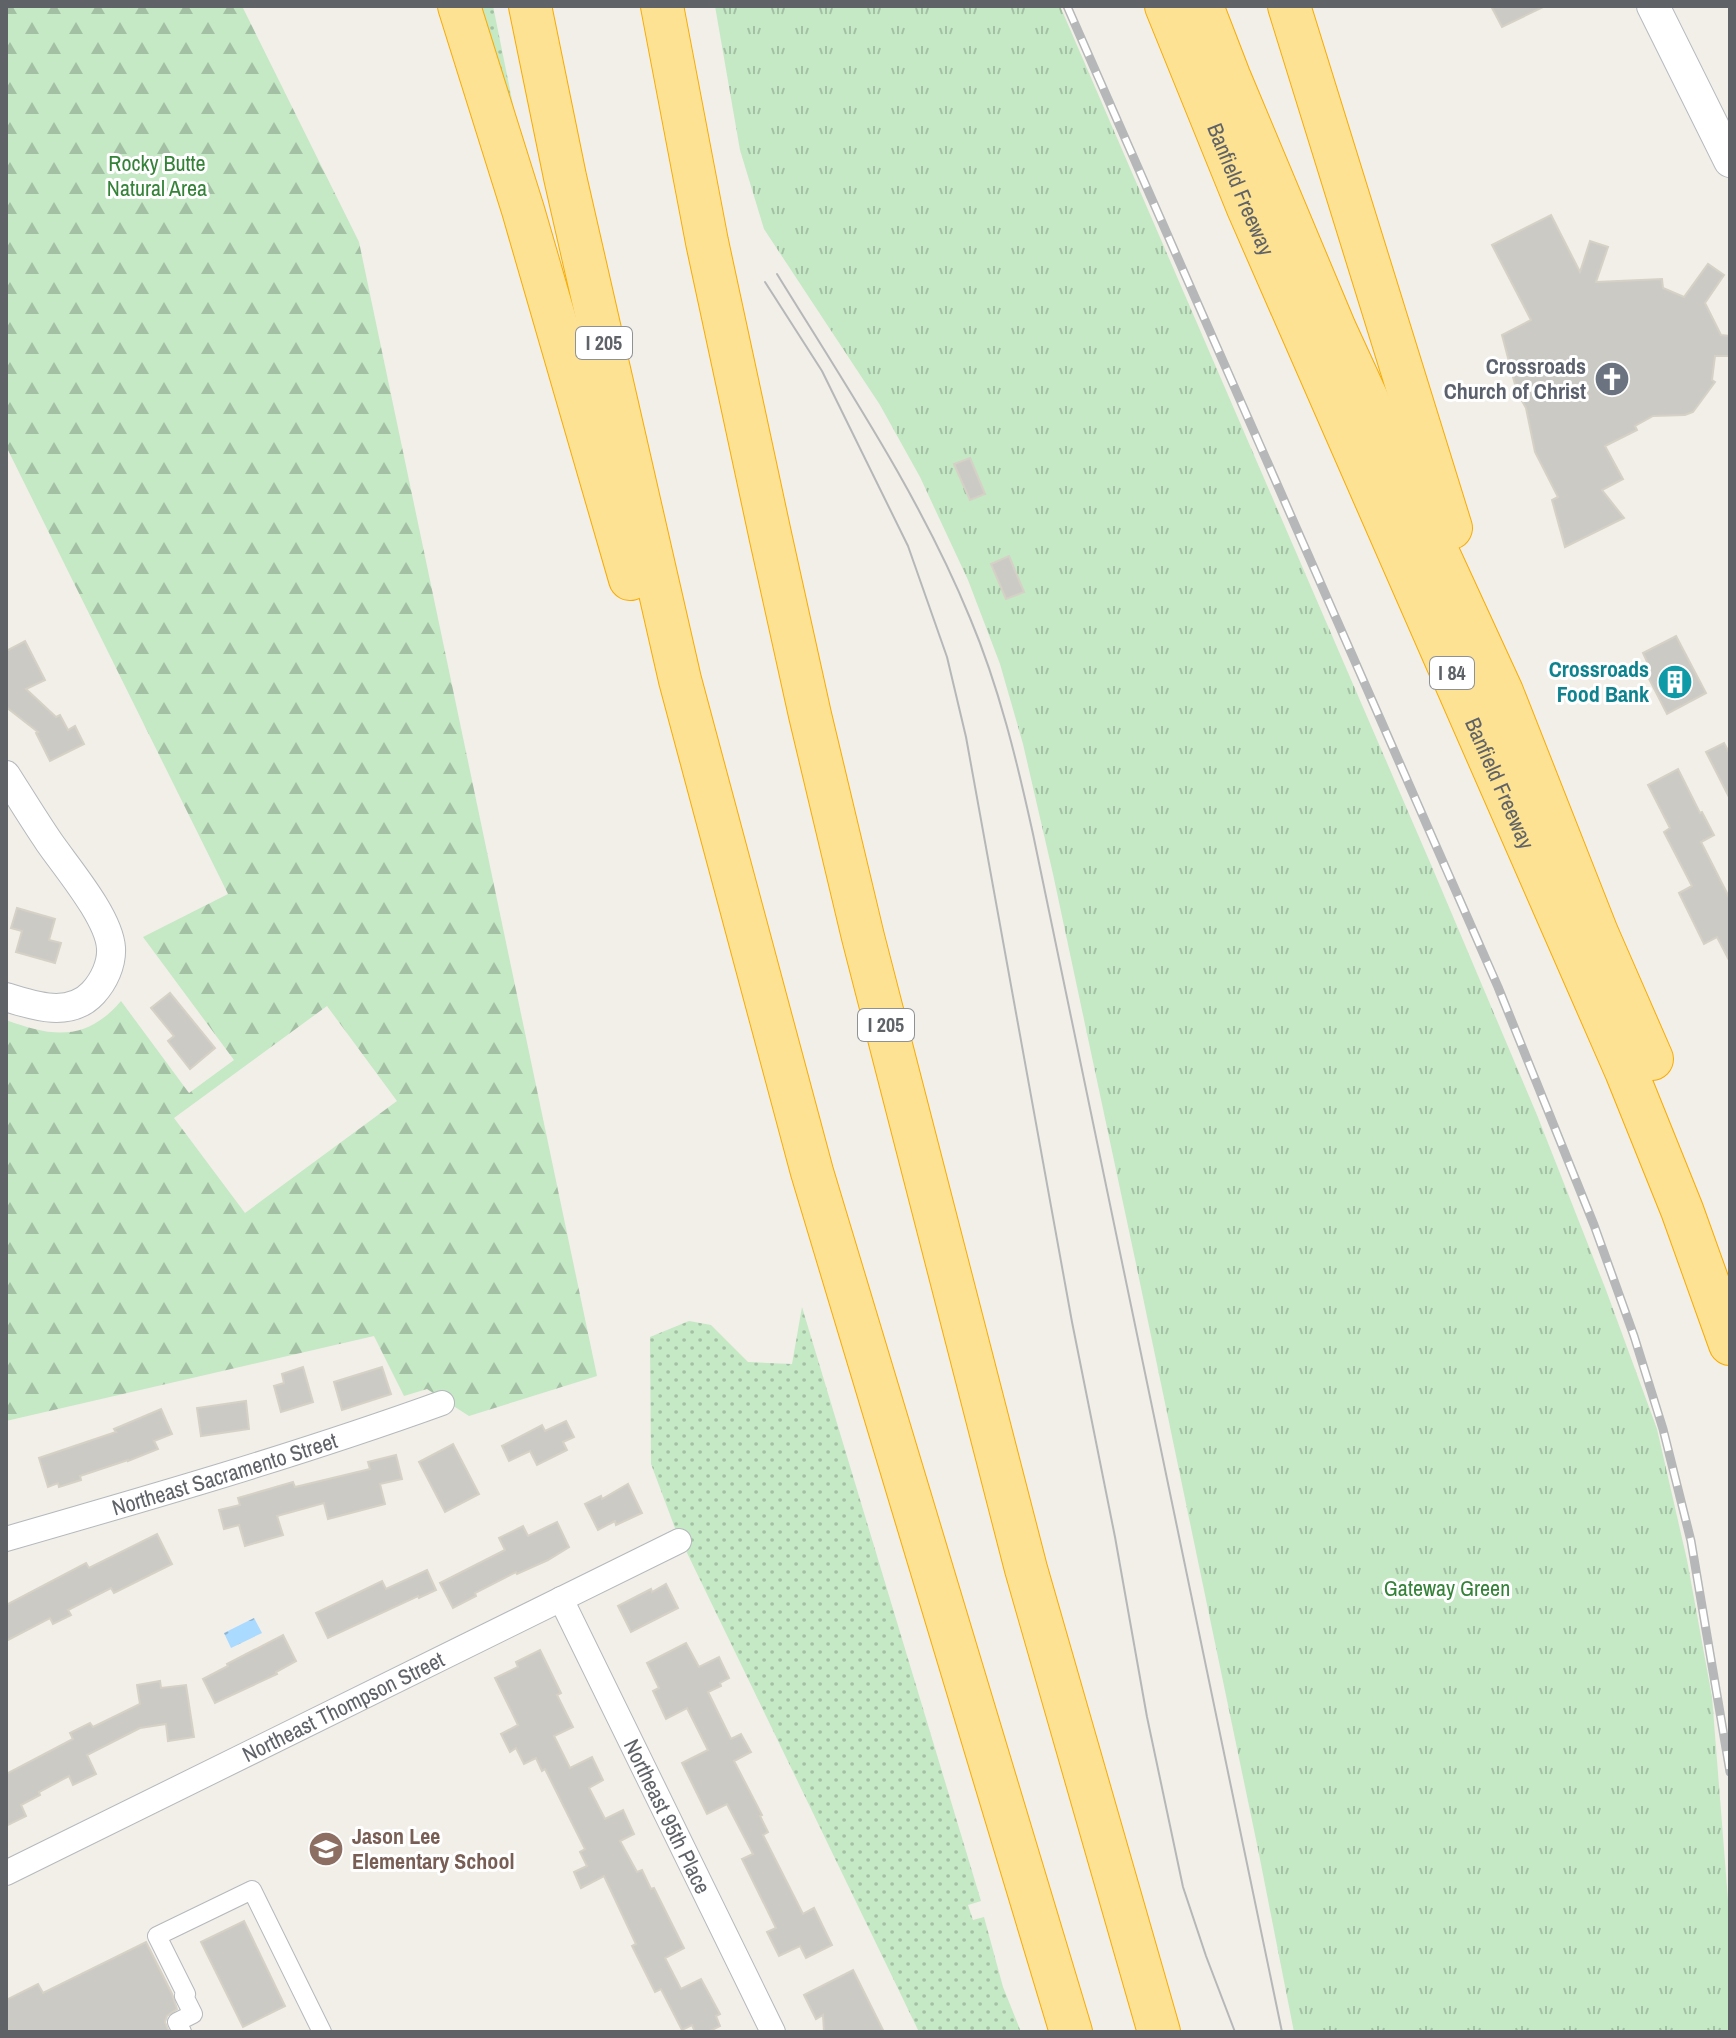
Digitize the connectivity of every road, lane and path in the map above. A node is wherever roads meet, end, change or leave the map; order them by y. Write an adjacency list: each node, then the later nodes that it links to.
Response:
1 (459, 6): 9 (highway)
2 (530, 6): 9 (highway, I 205)
3 (662, 6): 24 (highway, I 205)
4 (1166, 6): 14 (highway, Banfield Freeway / I 84)
5 (1202, 6): 10 (highway, Banfield Freeway / I 84)
6 (1289, 6): 10 (highway)
7 (1653, 6): 8 (main road)
8 (1730, 161)
9 (680, 680): 23 (highway, I 205)
10 (1502, 692): 13 (highway, Banfield Freeway / I 84)
11 (6, 775): 12 (street)
12 (6, 997)
13 (1730, 1258)
14 (1730, 1344)
15 (442, 1403): 16 (street, Northeast Sacramento Street)
16 (6, 1539)
17 (679, 1541): 18 (street, Northeast Thompson Street)
18 (561, 1599): 19 (street, Northeast Thompson Street); 22 (street, Northeast 95th Place)
19 (6, 1873)
20 (182, 2032): 21 (street)
21 (322, 2032)
22 (773, 2032)
23 (1071, 2032)
24 (1159, 2032)

